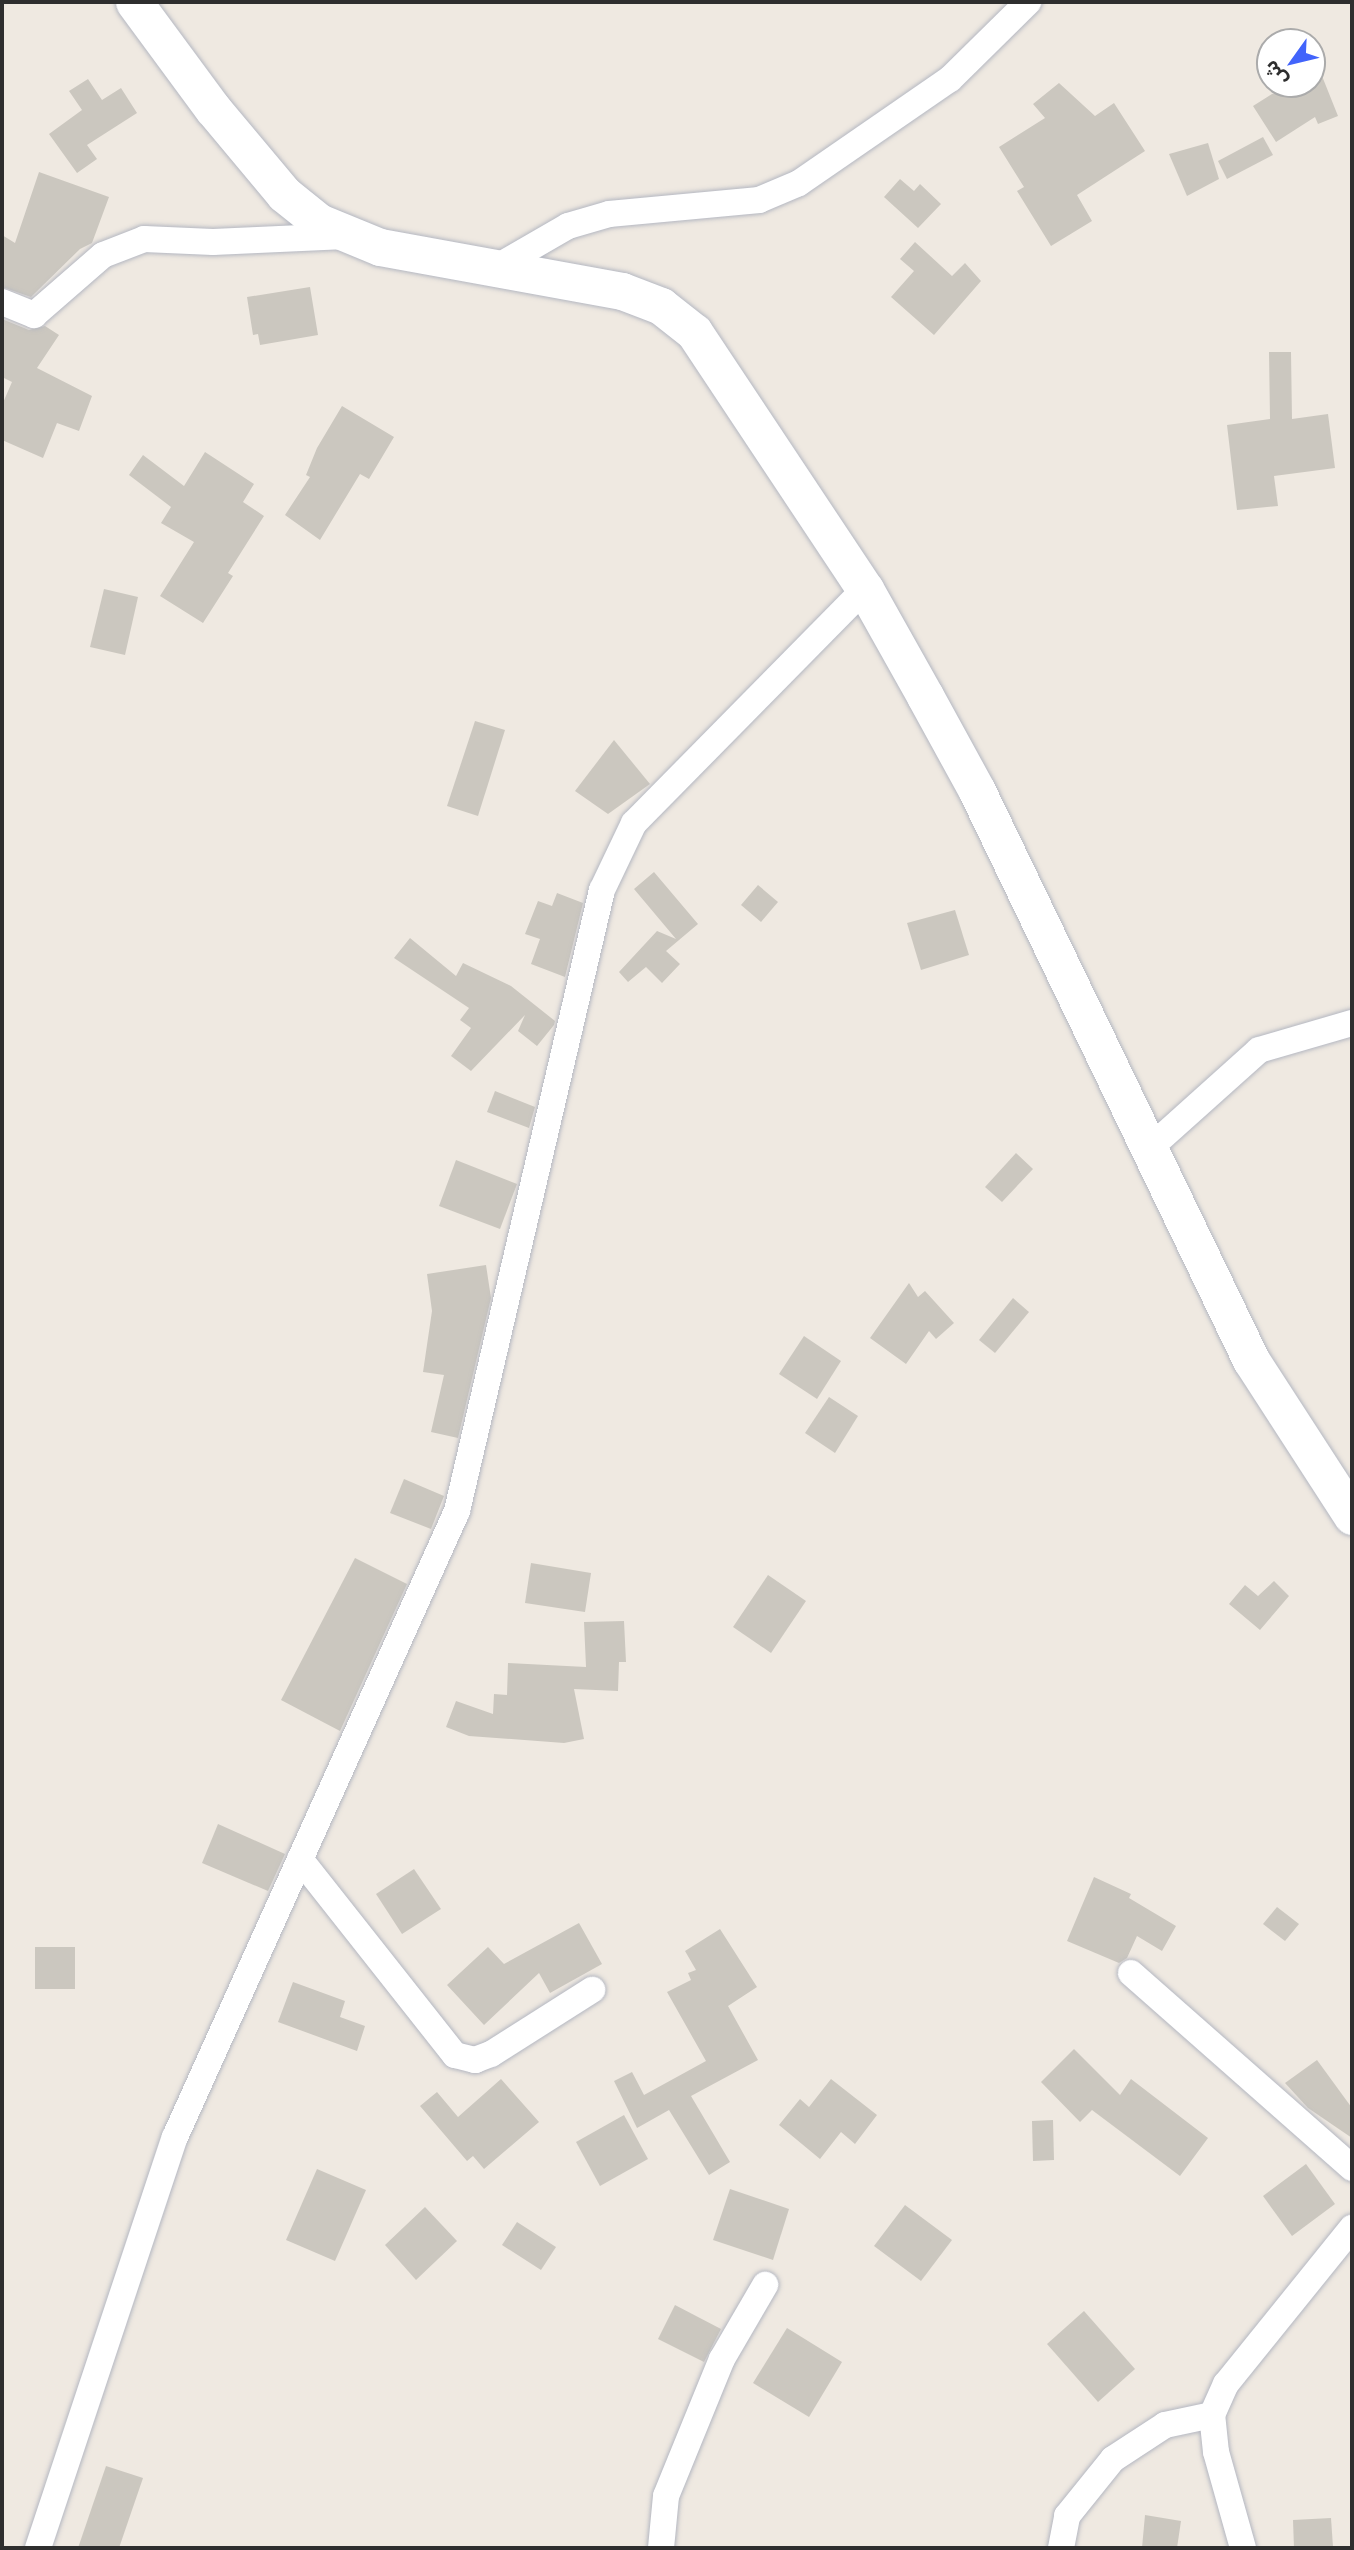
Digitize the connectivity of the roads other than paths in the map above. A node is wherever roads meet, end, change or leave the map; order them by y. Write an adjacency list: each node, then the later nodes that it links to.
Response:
1 (134, 2): 3 (main road)
2 (1028, 2): 4 (street)
3 (346, 236): 4 (main road); 5 (street)
4 (498, 267): 6 (main road)
5 (2, 302)
6 (865, 589): 8 (main road); 10 (street)
7 (1352, 1023): 8 (street)
8 (1151, 1147): 9 (main road)
9 (1352, 1516)
10 (300, 1859): 12 (street); 17 (street)
11 (1130, 1973): 13 (street)
12 (592, 1990)
13 (1352, 2168)
14 (1352, 2228): 16 (street)
15 (765, 2285): 18 (street)
16 (1212, 2415): 19 (street); 20 (street)
17 (38, 2548)
18 (661, 2548)
19 (1061, 2548)
20 (1243, 2548)

